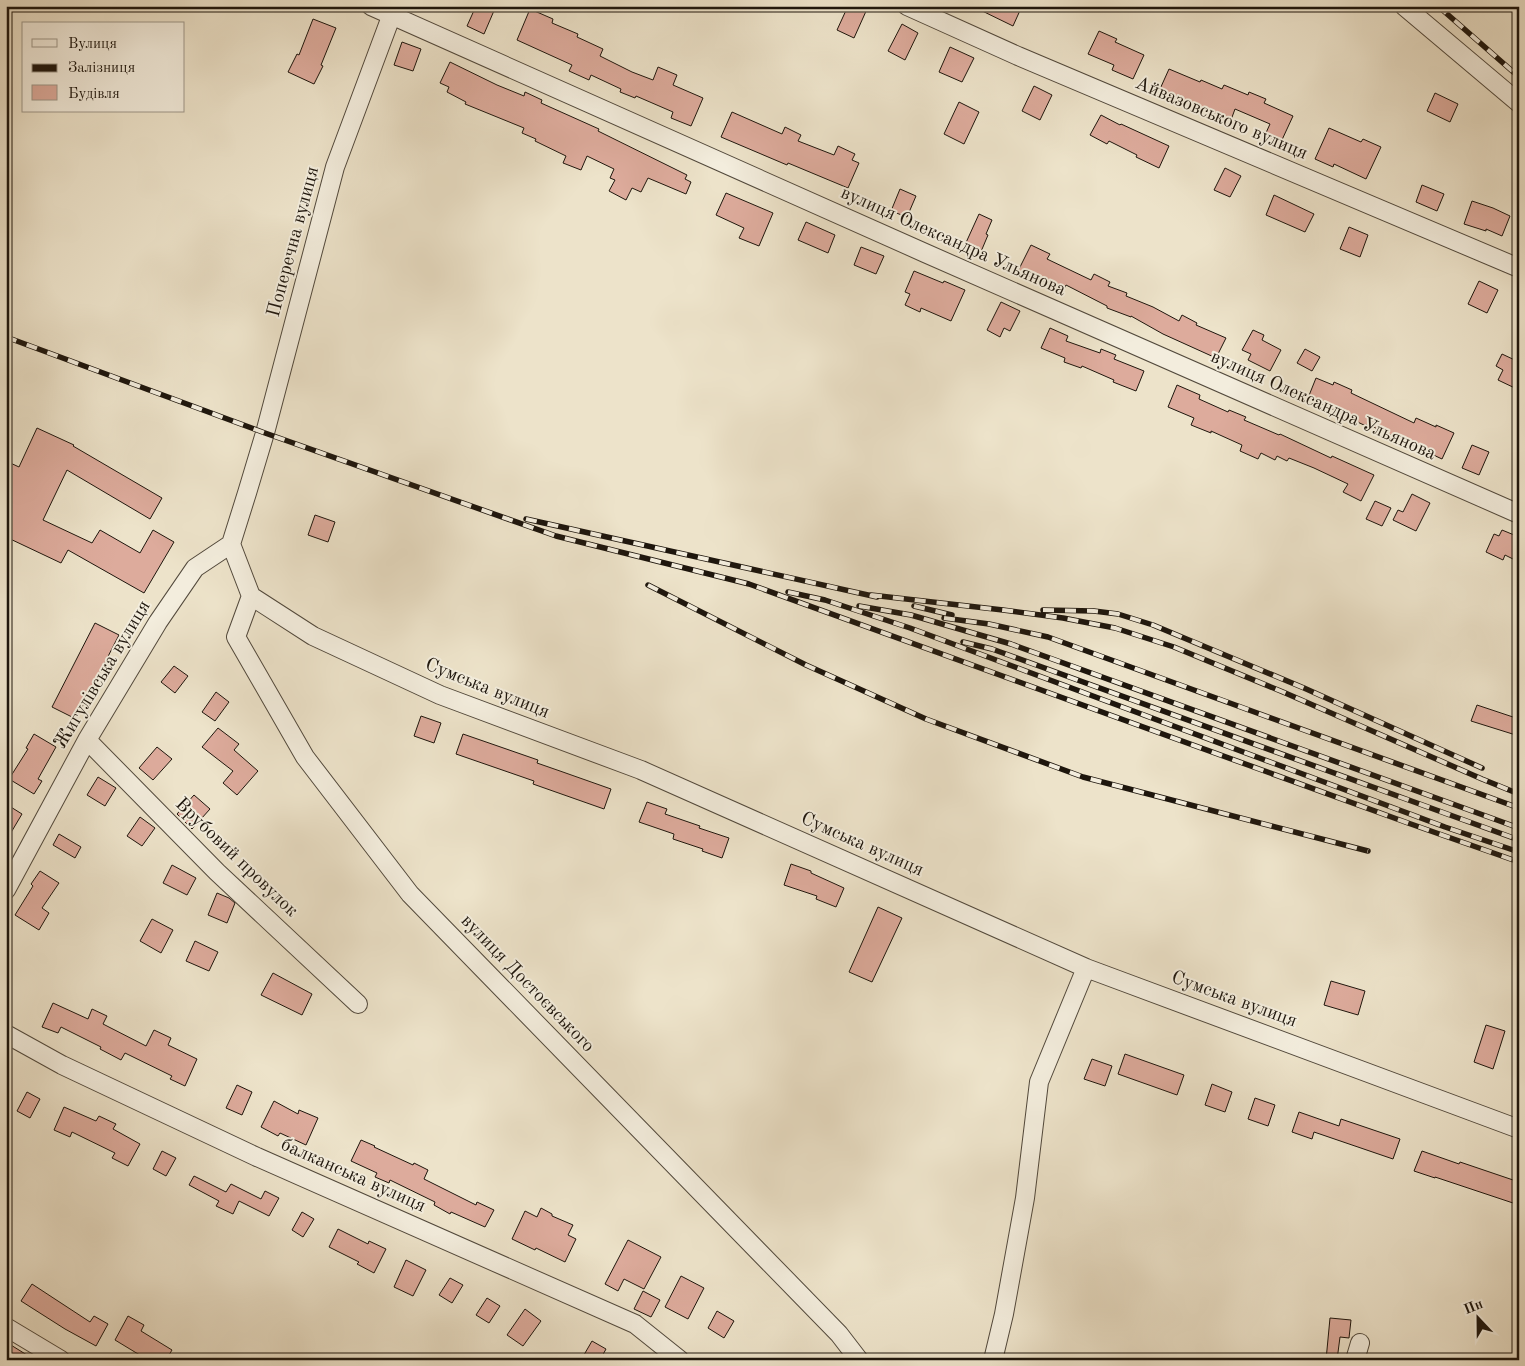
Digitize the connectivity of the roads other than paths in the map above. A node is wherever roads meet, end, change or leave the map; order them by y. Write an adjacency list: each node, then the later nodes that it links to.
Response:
1 (371, 6): 4 (street, вулиця Олександра Ульянова)
2 (907, 6): 6 (street, Айвазовського вулиця)
3 (1404, 6): 5 (street)
4 (393, 11): 7 (street, вулиця Олександра Ульянова); 8 (street, Поперечна вулиця)
5 (1519, 103)
6 (1519, 268)
7 (1519, 514)
8 (231, 544): 9 (street); 10 (street, Жигулівська вулиця)
9 (251, 596): 12 (street, Сумська вулиця); 19 (street, вулиця Достоєвського)
10 (87, 740): 11 (street, Жигулівська вулиця); 13 (street, Врубовий провулок)
11 (7, 888)
12 (1086, 968): 15 (street, Сумська вулиця); 20 (street)
13 (358, 1004)
14 (6, 1034): 18 (street, балканська вулиця)
15 (1519, 1129)
16 (6, 1327): 17 (street)
17 (61, 1360)
18 (680, 1360)
19 (859, 1360)
20 (992, 1360)

